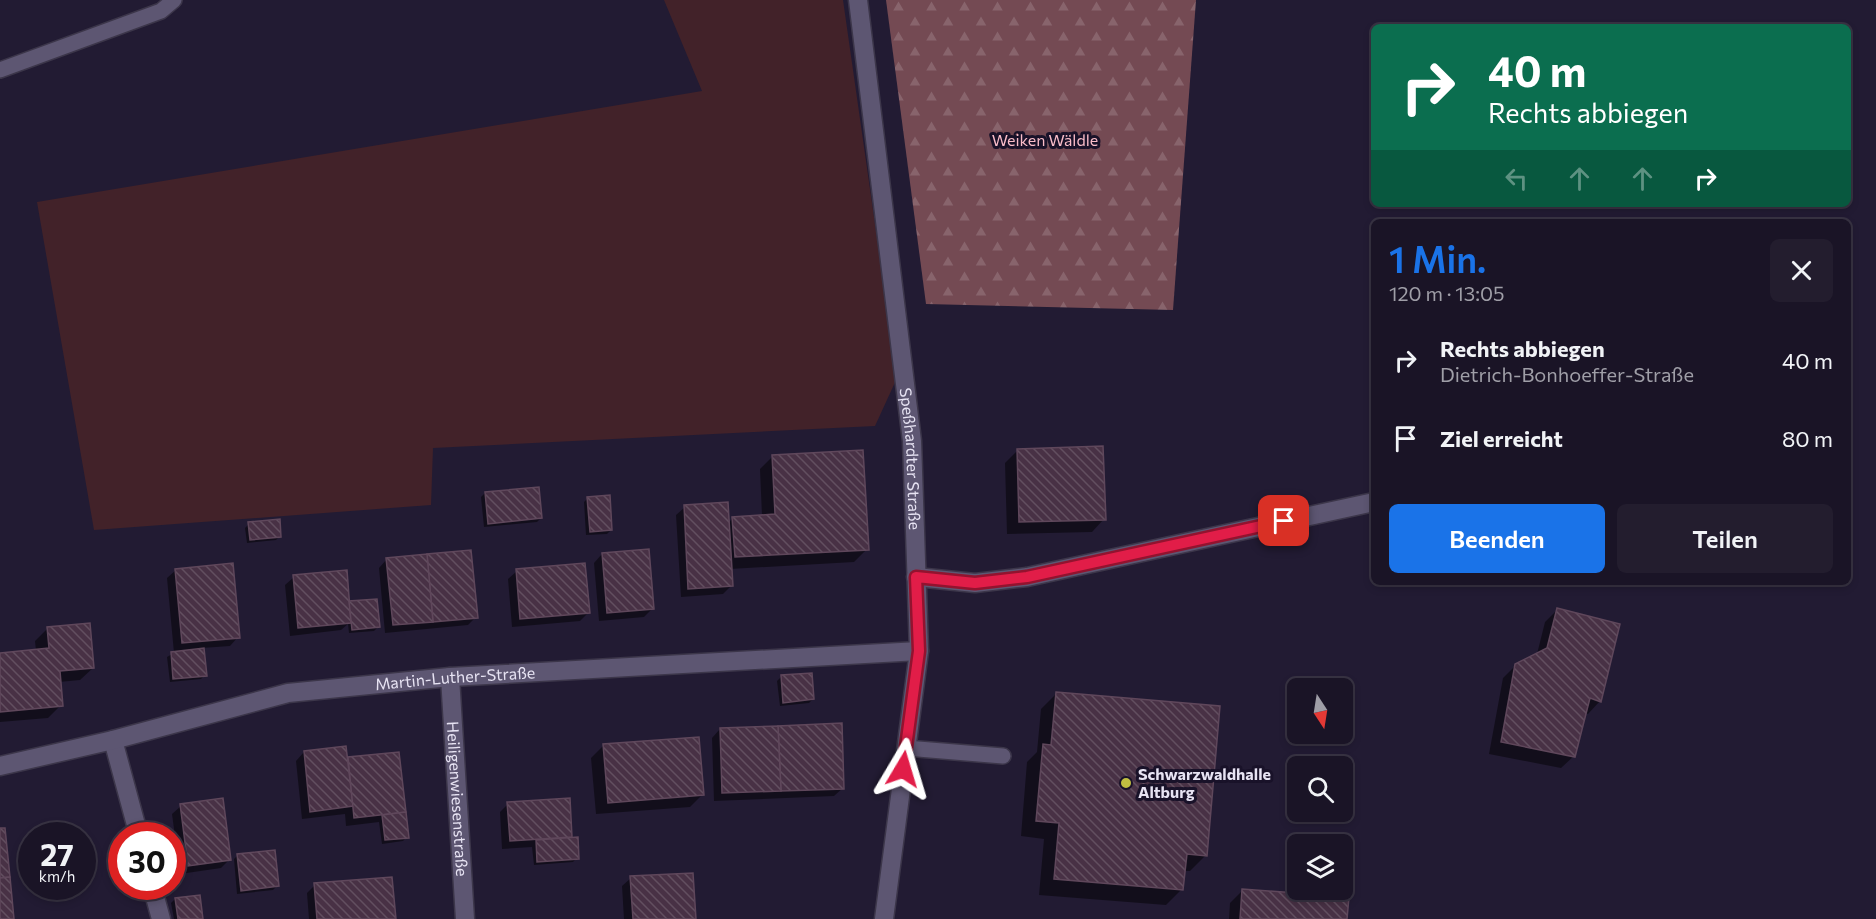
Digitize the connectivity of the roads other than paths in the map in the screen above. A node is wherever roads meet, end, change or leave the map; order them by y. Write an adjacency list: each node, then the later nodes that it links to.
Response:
1 (174, 0): 3 (lane)
2 (858, 0): 5 (street, Speßhardter Straße)
3 (0, 70)
4 (1371, 503): 5 (street)
5 (916, 577): 6 (street, Speßhardter Straße)
6 (919, 651): 7 (street, Martin-Luther-Straße); 9 (street, Speßhardter Straße)
7 (450, 677): 8 (street, Martin-Luther-Straße); 15 (street, Heiligenwiesenstraße)
8 (113, 740): 11 (street, Martin-Luther-Straße); 12 (street)
9 (906, 747): 10 (lane); 16 (street, Speßhardter Straße)
10 (1003, 756)
11 (0, 766)
12 (135, 822)
13 (156, 900): 14 (street)
14 (161, 919)
15 (465, 919)
16 (884, 919)

